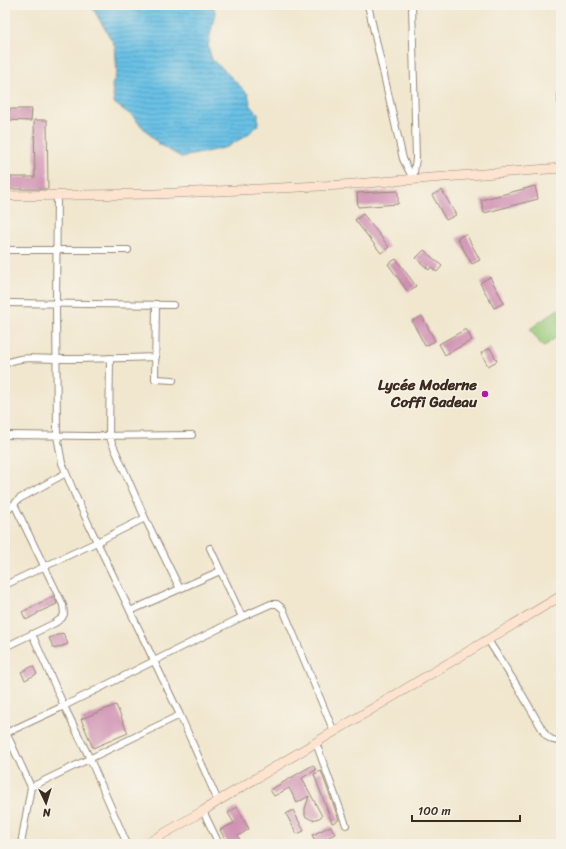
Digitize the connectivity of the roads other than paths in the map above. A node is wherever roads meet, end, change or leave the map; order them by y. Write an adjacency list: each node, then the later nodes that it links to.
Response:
1 (368, 5): 6 (street)
2 (412, 5): 6 (street)
3 (561, 86): 4 (street)
4 (561, 102)
5 (561, 168): 6 (street)
6 (413, 179): 8 (street)
7 (5, 196): 8 (street)
8 (57, 196): 10 (street)
9 (5, 250): 10 (street)
10 (56, 250): 11 (street); 13 (street)
11 (128, 250)
12 (5, 303): 13 (street)
13 (56, 303): 14 (street); 18 (street)
14 (156, 304): 15 (street); 16 (street)
15 (173, 305)
16 (156, 357): 17 (street); 20 (street)
17 (110, 358): 18 (street); 24 (street)
18 (56, 359): 19 (street); 23 (street)
19 (5, 364)
20 (173, 380)
21 (5, 435): 23 (street)
22 (192, 435): 24 (street)
23 (57, 436): 24 (street); 25 (street)
24 (109, 436): 28 (street)
25 (66, 473): 26 (street); 29 (street)
26 (14, 504): 27 (street); 31 (street)
27 (5, 513)
28 (145, 518): 29 (street); 34 (street)
29 (96, 542): 31 (street); 36 (street)
30 (210, 548): 32 (street)
31 (44, 567): 33 (street); 38 (street)
32 (220, 571): 34 (street); 37 (street)
33 (5, 585)
34 (180, 589): 36 (street)
35 (561, 596): 39 (street)
36 (130, 611): 41 (street)
37 (242, 617): 41 (street); 45 (street)
38 (32, 634): 40 (street); 42 (street)
39 (488, 640): 45 (street); 46 (street)
40 (5, 647)
41 (154, 661): 42 (street); 43 (street)
42 (64, 706): 44 (street); 48 (street)
43 (180, 715): 48 (street); 50 (street)
44 (6, 732): 49 (street)
45 (334, 732): 47 (street)
46 (561, 741)
47 (316, 743): 50 (street); 52 (street)
48 (90, 759): 49 (street); 54 (street)
49 (31, 787): 53 (street)
50 (218, 801): 51 (street)
51 (203, 811): 55 (street); 56 (street)
52 (346, 825)
53 (21, 844)
54 (127, 844)
55 (146, 844)
56 (218, 844)

